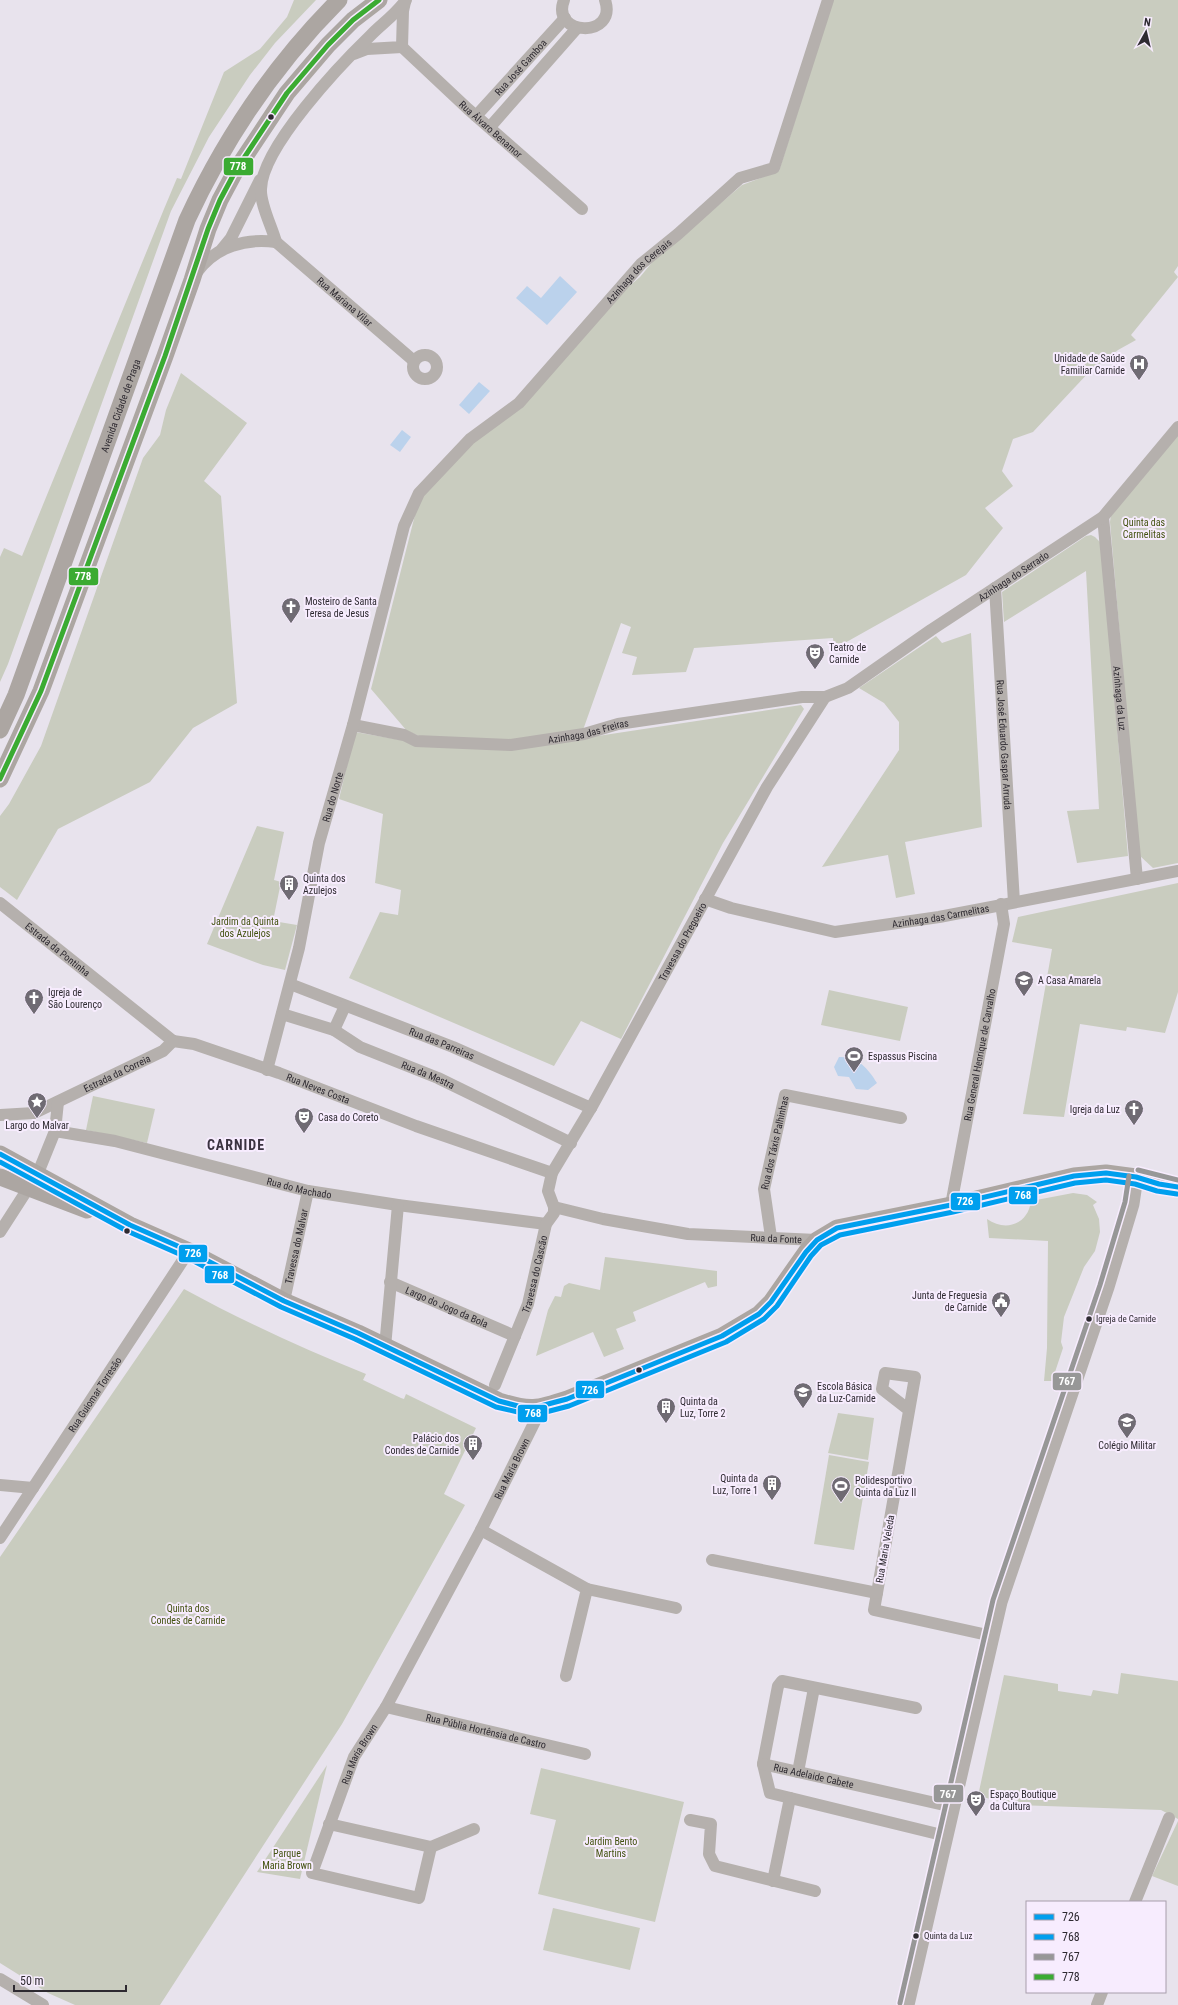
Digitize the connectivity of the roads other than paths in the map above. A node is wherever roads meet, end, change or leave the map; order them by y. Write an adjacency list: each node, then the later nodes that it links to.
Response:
1 (339, 0): 25 (main road, Avenida Cidade de Praga)
2 (379, 0): 17 (main road)
3 (406, 0): 9 (street); 10 (street)
4 (564, 0): 7 (street)
5 (605, 0): 8 (street)
6 (828, 0): 21 (street, Azinhaga dos Cerejais)
7 (565, 18): 8 (street); 11 (street, Rua José Gamboa)
8 (577, 28): 12 (street, Rua José Gamboa)
9 (402, 47): 10 (street); 11 (street, Rua Álvaro Benamor)
10 (350, 57): 13 (street)
11 (476, 116): 12 (street, Rua Álvaro Benamor)
12 (490, 127): 14 (street, Rua Álvaro Benamor)
13 (262, 175): 15 (street); 16 (street)
14 (582, 209)
15 (276, 242): 16 (street); 18 (street, Rua Mariana Vilar)
16 (222, 249): 17 (street)
17 (192, 280): 26 (main road)
18 (414, 361)
19 (1178, 427): 20 (street, Azinhaga do Serrado)
20 (1103, 517): 22 (street, Azinhaga do Serrado); 28 (street, Azinhaga da Luz)
21 (404, 526): 24 (street, Rua do Norte)
22 (995, 588): 23 (street, Azinhaga do Serrado); 30 (street, Rua José Eduardo Gaspar Arruda)
23 (825, 697): 24 (street, Azinhaga das Freiras); 29 (street, Travessa do Pregoeiro)
24 (353, 725): 33 (street, Rua do Norte)
25 (0, 730)
26 (0, 779)
27 (1178, 872): 28 (street, Azinhaga das Carmelitas)
28 (1137, 879): 30 (street, Azinhaga das Carmelitas)
29 (705, 899): 32 (street, Azinhaga das Carmelitas); 40 (street, Travessa do Pregoeiro)
30 (1014, 902): 32 (street, Azinhaga das Carmelitas)
31 (0, 903): 37 (street, Estrada da Pontinha)
32 (1001, 904): 55 (street, Rua General Henrique de Carvalho)
33 (290, 984): 34 (street, Rua das Parreiras); 35 (street, Rua do Norte)
34 (345, 1006): 36 (street); 40 (street, Rua das Parreiras)
35 (282, 1014): 36 (street, Rua da Mestra); 38 (street, Rua do Norte)
36 (334, 1030): 44 (street, Rua da Mestra)
37 (173, 1041): 38 (street, Rua Neves Costa); 39 (street, Estrada da Correia)
38 (268, 1070): 47 (street, Rua Neves Costa)
39 (58, 1102): 41 (street, Estrada da Correia); 43 (street)
40 (591, 1108): 44 (street, Travessa do Pregoeiro)
41 (0, 1115)
42 (901, 1118): 60 (street, Rua dos Táxis Palhinhas)
43 (55, 1131): 46 (street); 53 (street, Rua do Machado)
44 (571, 1143): 47 (street, Travessa do Pregoeiro)
45 (0, 1154): 46 (main road)
46 (38, 1173): 52 (street); 58 (main road)
47 (552, 1173): 56 (street, Travessa do Pregoeiro)
48 (1178, 1176): 50 (main road)
49 (0, 1177): 52 (main road)
50 (1136, 1177): 51 (main road); 55 (main road); 78 (street)
51 (1178, 1187)
52 (29, 1189): 58 (main road); 59 (street)
53 (308, 1191): 54 (street, Rua do Machado); 64 (street, Travessa do Malvar)
54 (398, 1205): 57 (street, Rua do Machado); 63 (street)
55 (951, 1205): 61 (main road)
56 (554, 1210): 57 (street, Travessa do Cascão); 60 (street, Rua da Fonte)
57 (546, 1224): 65 (street, Travessa do Cascão)
58 (130, 1225): 62 (main road)
59 (0, 1232)
60 (771, 1237): 61 (street, Rua da Fonte)
61 (817, 1240): 68 (main road)
62 (189, 1251): 64 (main road); 71 (street, Rua Guiomar Torresão)
63 (390, 1282): 65 (street, Largo do Jogo da Bola); 66 (street, Largo do Jogo da Bola)
64 (284, 1300): 66 (main road)
65 (515, 1336): 67 (street)
66 (386, 1347): 68 (main road)
67 (495, 1385)
68 (542, 1407): 72 (street, Rua Maria Brown)
69 (909, 1410): 76 (street, Rua Maria Veleda)
70 (0, 1485): 71 (street)
71 (33, 1488): 73 (street, Rua Guiomar Torresão)
72 (481, 1530): 75 (street); 81 (street, Rua Maria Brown)
73 (0, 1538)
74 (712, 1560): 76 (street, Rua Maria Veleda)
75 (587, 1588): 77 (street); 79 (street)
76 (877, 1594): 78 (street, Rua Maria Veleda)
77 (676, 1608)
78 (992, 1636): 87 (street)
79 (566, 1676)
80 (814, 1688): 82 (street); 84 (street); 85 (street)
81 (386, 1707): 83 (street, Rua Públia Hortênsia de Castro); 90 (street, Rua Maria Brown)
82 (916, 1708)
83 (585, 1754)
84 (763, 1764): 85 (street, Rua Adelaide Cabete); 86 (street, Rua Adelaide Cabete)
85 (798, 1772): 87 (street, Rua Adelaide Cabete)
86 (790, 1798): 92 (street, Rua Adelaide Cabete); 94 (street)
87 (952, 1807): 92 (street)
88 (1169, 1818): 96 (street)
89 (690, 1820): 94 (street)
90 (328, 1824): 93 (street); 93 (street, Rua Maria Brown)
91 (474, 1829): 93 (street)
92 (946, 1836): 100 (street)
93 (431, 1847)
94 (774, 1881): 95 (street)
95 (815, 1892)
96 (1135, 1901)
97 (0, 1979): 99 (street)
98 (1102, 1993): 101 (street)
99 (43, 2005)
100 (907, 2005)
101 (1098, 2005)

